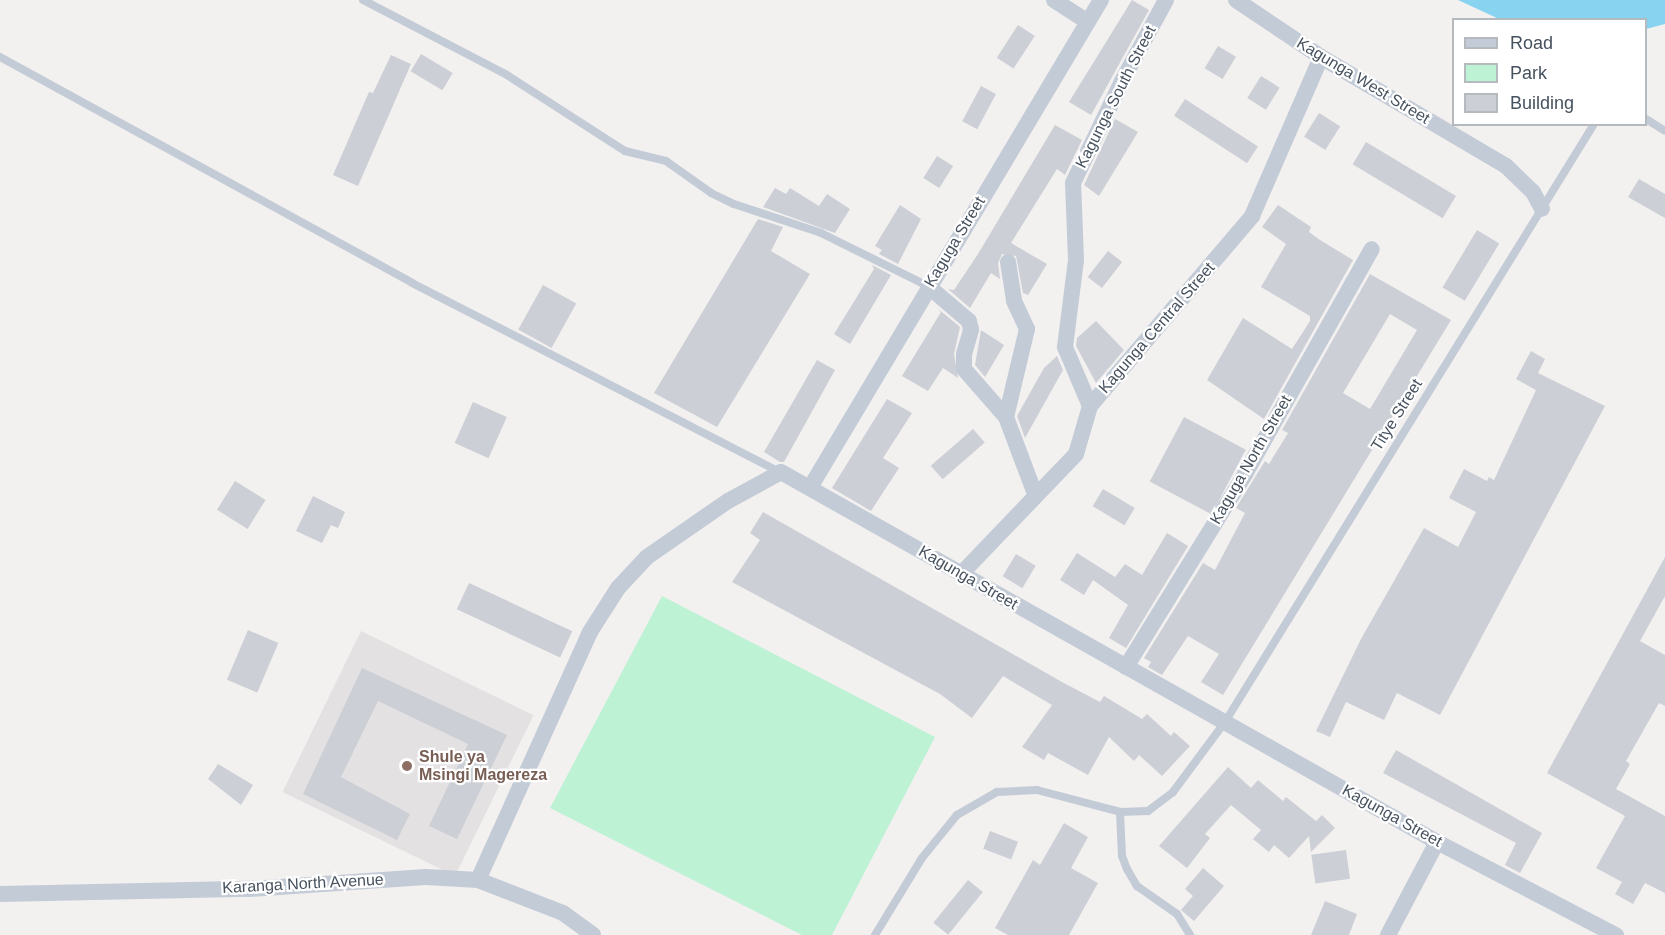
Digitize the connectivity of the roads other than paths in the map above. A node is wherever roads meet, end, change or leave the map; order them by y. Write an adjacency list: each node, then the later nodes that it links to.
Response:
1 (363, 0): 15 (lane)
2 (1054, 0): 6 (street)
3 (1101, 0): 6 (street, Kaguga Street)
4 (1166, 0): 16 (street, Kagunga South Street)
5 (1236, 0): 8 (street, Kagunga West Street)
6 (1088, 22): 15 (street, Kaguga Street)
7 (0, 57): 18 (lane)
8 (1321, 57): 12 (street, Kagunga West Street); 16 (street, Kagunga Central Street)
9 (1647, 120): 11 (lane)
10 (1593, 126): 12 (lane, Titye Street)
11 (1665, 131)
12 (1542, 209): 23 (lane, Titye Street)
13 (1372, 249): 22 (street, Kaguga North Street)
14 (1008, 262): 17 (street)
15 (928, 286): 17 (street); 19 (street, Kaguga Street)
16 (1090, 406): 20 (street, Kagunga Central Street)
17 (1006, 417): 20 (street)
18 (781, 472): 19 (street, Kagunga Street); 26 (street)
19 (811, 486): 21 (street, Kagunga Street)
20 (1035, 494): 21 (street, Kagunga Central Street)
21 (961, 574): 22 (street, Kagunga Street)
22 (1126, 667): 23 (street, Kagunga Street)
23 (1225, 722): 24 (lane, Titye Street); 25 (street, Kagunga Street)
24 (1120, 812): 29 (lane, Titye Street); 30 (lane)
25 (1437, 842): 31 (street); 32 (street, Kagunga Street)
26 (478, 880): 27 (street, Karanga North Avenue); 28 (street, Karanga North Avenue)
27 (0, 894)
28 (593, 935)
29 (875, 935)
30 (1190, 935)
31 (1388, 935)
32 (1616, 935)

